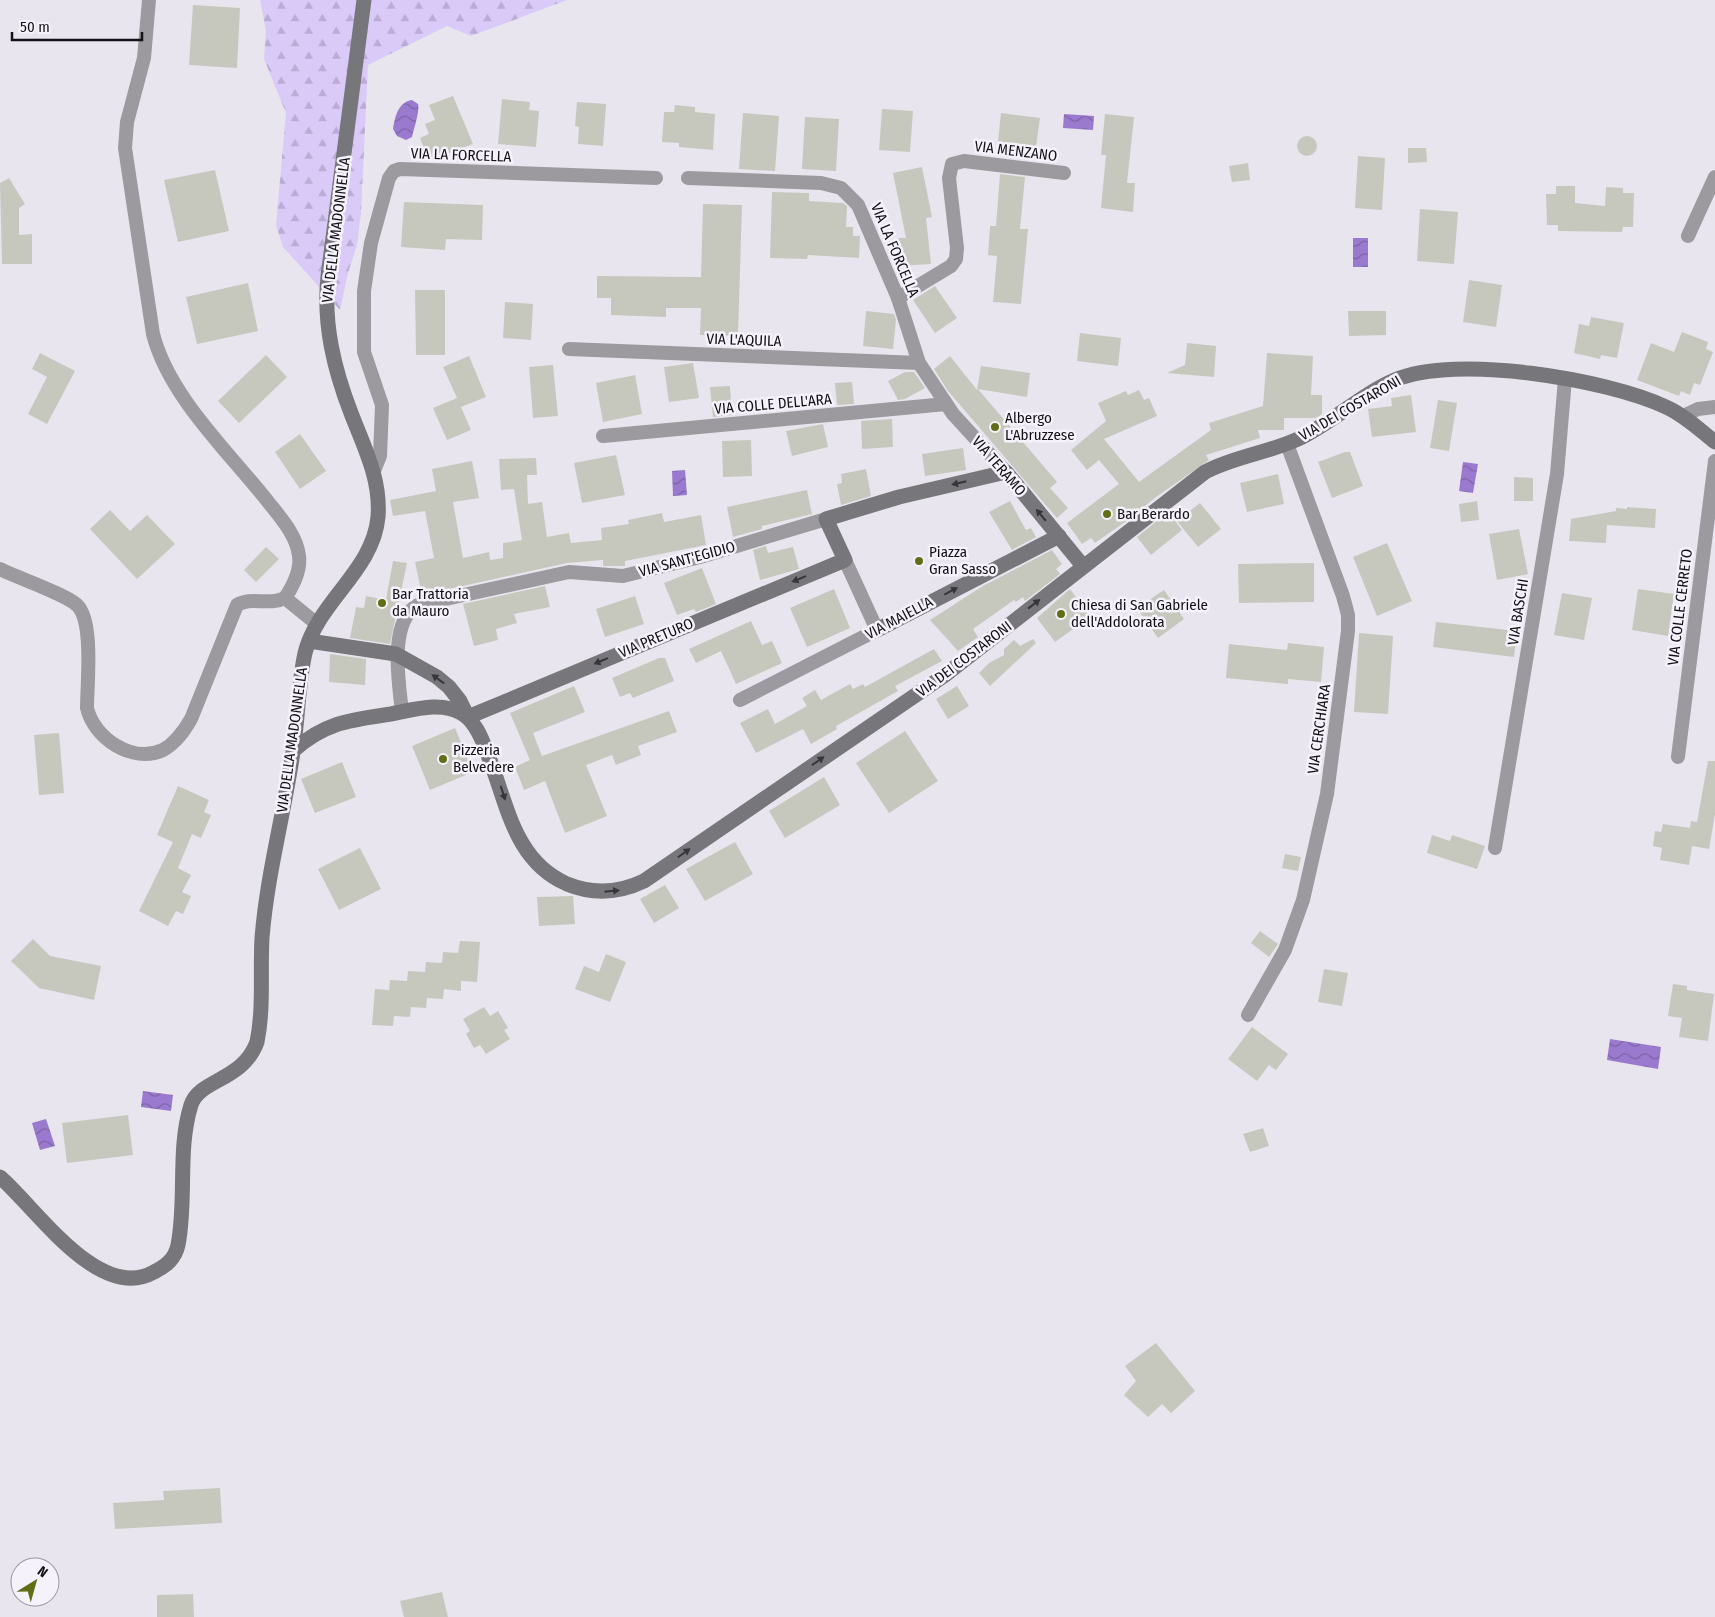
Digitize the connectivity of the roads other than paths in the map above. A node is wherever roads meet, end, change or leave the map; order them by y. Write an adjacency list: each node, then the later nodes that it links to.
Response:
1 (150, 0): 26 (street)
2 (364, 0): 19 (street, VIA DELLA MADONNELLA)
3 (1064, 173): 8 (street, VIA MENZANO)
4 (1715, 177): 7 (street)
5 (656, 178): 19 (street, VIA LA FORCELLA)
6 (688, 178): 8 (street, VIA LA FORCELLA)
7 (1688, 236)
8 (898, 298): 10 (street, VIA LA FORCELLA)
9 (568, 349): 10 (street, VIA L'AQUILA)
10 (919, 363): 12 (street, VIA TERAMO)
11 (1565, 379): 14 (street, VIA DEI COSTARONI); 17 (street, VIA DEI COSTARONI); 36 (street, VIA BASCHI)
12 (946, 404): 15 (street, VIA COLLE DELL'ARA); 20 (street, VIA TERAMO)
13 (1715, 406): 14 (street)
14 (1683, 416): 16 (street, VIA DEI COSTARONI)
15 (603, 436)
16 (1715, 442)
17 (1287, 444): 24 (street, VIA DEI COSTARONI); 37 (street, VIA CERCHIARA)
18 (1715, 461): 35 (street, VIA COLLE CERRETO)
19 (374, 471): 27 (street, VIA DELLA MADONNELLA)
20 (1006, 472): 21 (street, VIA SANT'EGIDIO, one-way to 21); 22 (street, VIA TERAMO, one-way to 20)
21 (826, 519): 23 (street); 30 (street, VIA SANT'EGIDIO)
22 (1059, 536): 24 (street, VIA TERAMO); 28 (street, VIA MAIELLA, one-way to 22)
23 (844, 560): 28 (street); 33 (street, VIA PRETURO, one-way to 33)
24 (1082, 566): 33 (street, VIA DEI COSTARONI, one-way to 24)
25 (0, 569): 26 (street)
26 (285, 598): 27 (street)
27 (317, 624): 29 (street, VIA DELLA MADONNELLA)
28 (876, 630): 31 (street, VIA MAIELLA)
29 (309, 641): 30 (street); 34 (street, VIA DELLA MADONNELLA)
30 (396, 654): 32 (street); 33 (street, one-way to 30)
31 (740, 700)
32 (402, 712): 33 (street); 34 (street)
33 (468, 717)
34 (294, 750): 38 (street, VIA DELLA MADONNELLA)
35 (1678, 757)
36 (1495, 848)
37 (1248, 1015)
38 (0, 1177)

